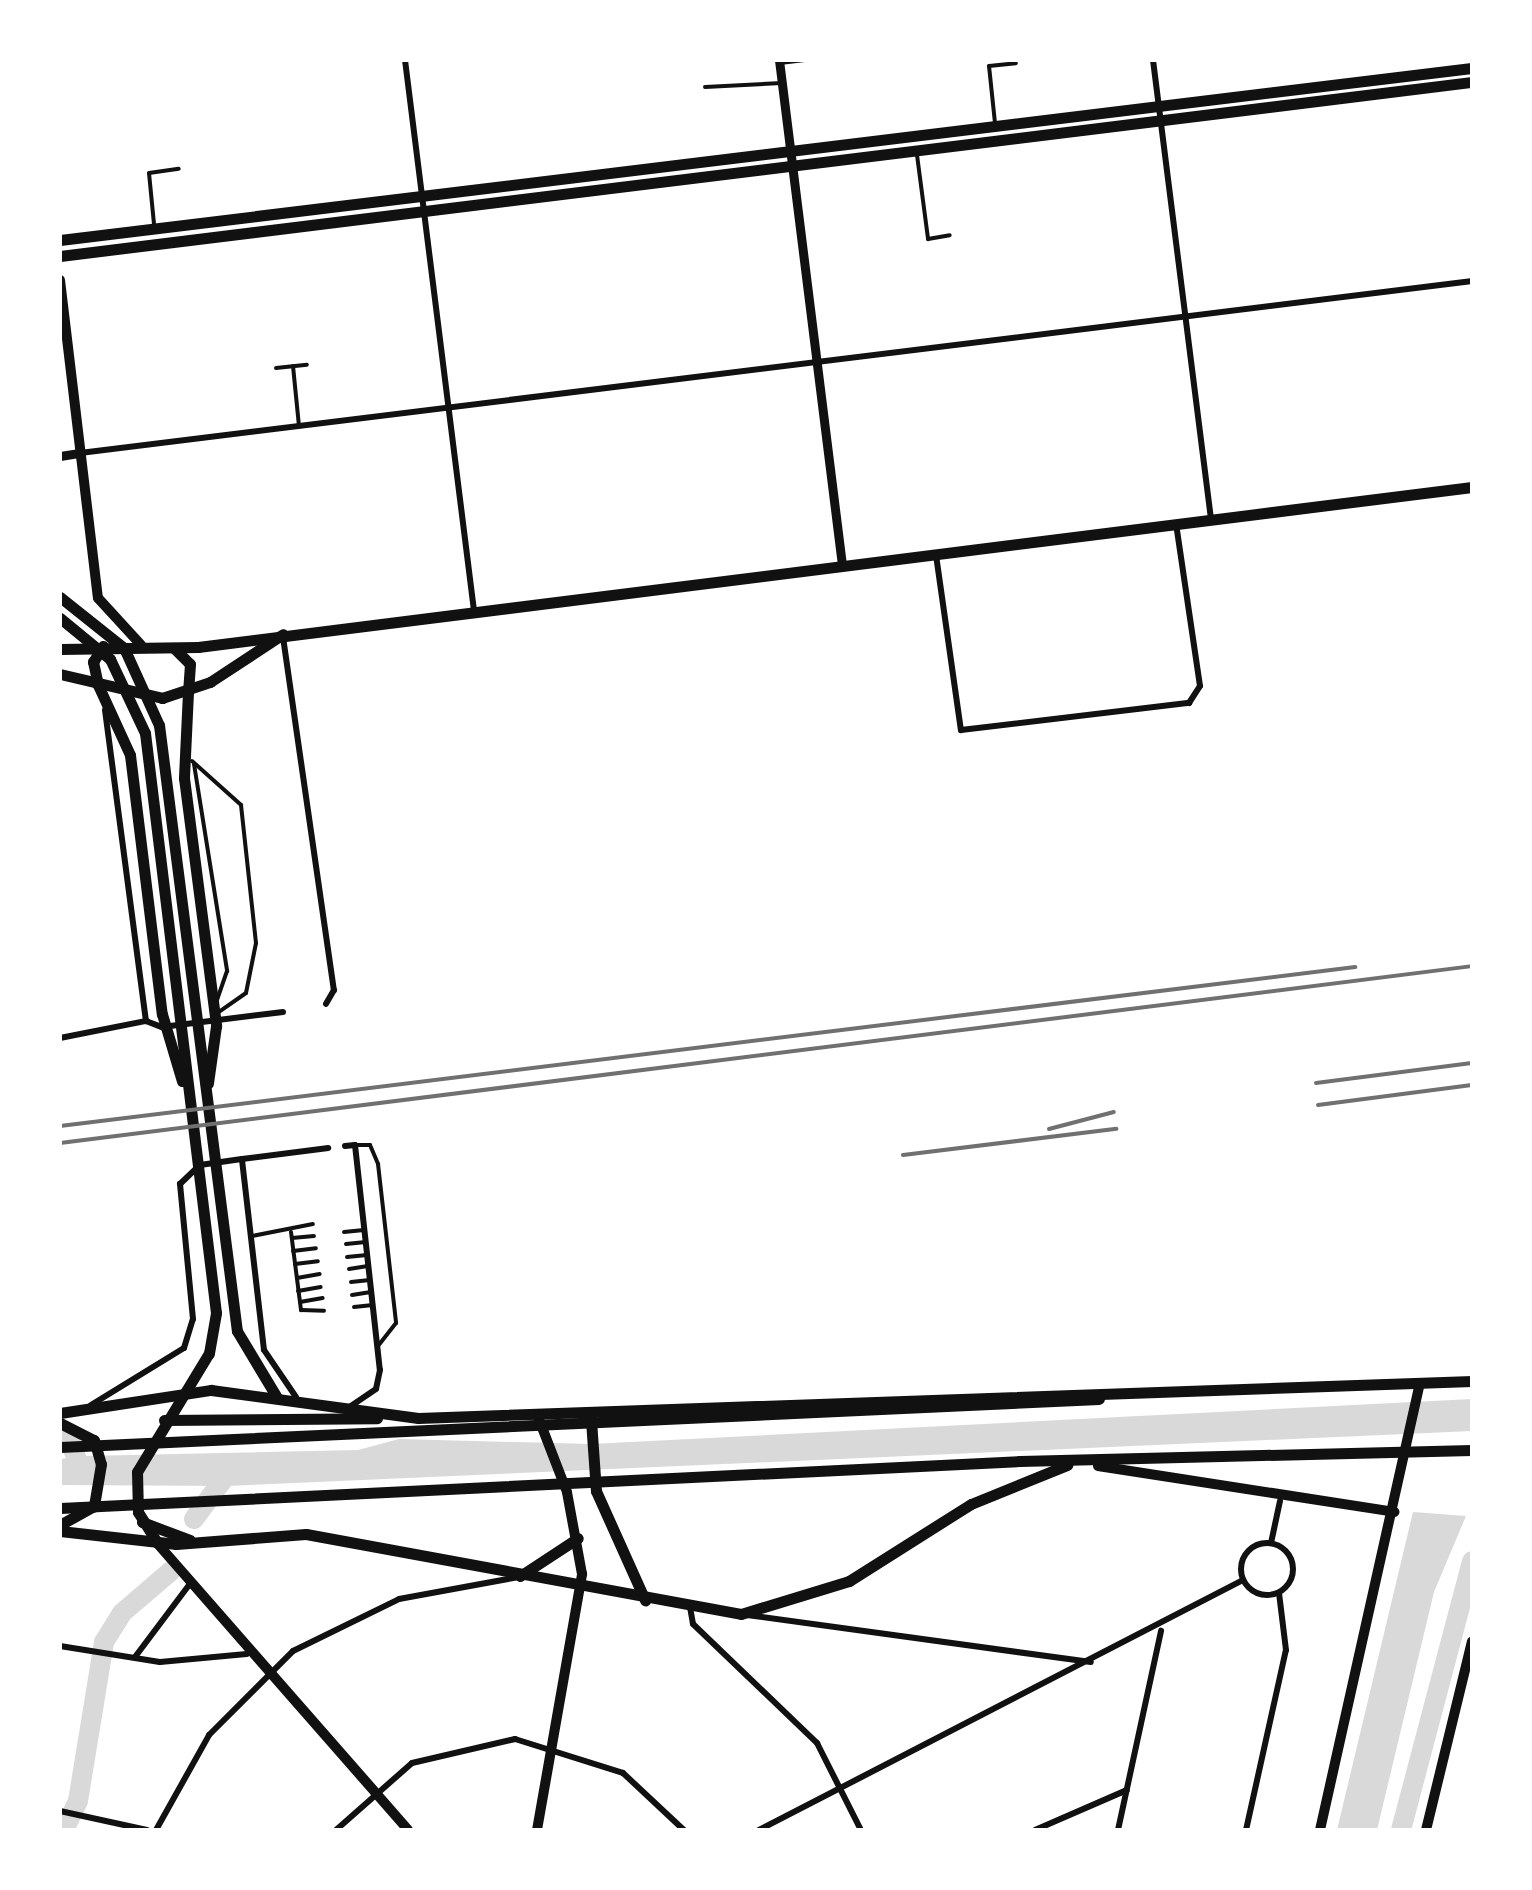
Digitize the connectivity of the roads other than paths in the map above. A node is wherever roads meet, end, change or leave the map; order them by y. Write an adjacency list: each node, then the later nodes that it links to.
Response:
1 (405, 60): 17 (street)
2 (805, 60): 4 (lane)
3 (1153, 60): 10 (street)
4 (780, 62): 7 (street)
5 (1016, 62): 12 (lane)
6 (1472, 68): 10 (main road)
7 (782, 82): 9 (lane); 13 (street)
8 (1472, 82): 11 (main road)
9 (705, 87)
10 (1159, 106): 11 (street); 12 (main road)
11 (1160, 121): 14 (main road); 25 (street)
12 (996, 126): 13 (main road)
13 (791, 150): 15 (street); 17 (main road)
14 (916, 150): 15 (main road); 20 (lane)
15 (792, 164): 18 (main road); 26 (street)
16 (179, 169): 19 (lane)
17 (422, 197): 18 (street); 19 (main road)
18 (424, 211): 22 (main road); 30 (street)
19 (154, 229): 21 (main road)
20 (950, 235)
21 (60, 240)
22 (60, 256)
23 (60, 280): 32 (main road)
24 (1472, 281): 25 (street)
25 (1185, 317): 26 (street); 35 (street)
26 (817, 362): 30 (street); 38 (street)
27 (306, 365): 28 (lane)
28 (293, 366): 29 (lane); 31 (lane)
29 (276, 368)
30 (449, 408): 31 (street); 40 (street)
31 (299, 426): 32 (street)
32 (80, 453): 33 (street); 43 (main road)
33 (60, 456)
34 (1472, 487): 35 (main road)
35 (1211, 519): 36 (main road)
36 (1176, 524): 37 (main road); 37 (street)
37 (936, 553): 38 (main road)
38 (842, 565): 40 (main road)
39 (60, 597): 56 (main road)
40 (474, 610): 42 (main road)
41 (60, 618): 57 (main road)
42 (283, 634): 46 (main road); 49 (main road); 51 (street)
43 (141, 644): 44 (main road); 46 (main road)
44 (103, 646): 45 (main road); 48 (main road)
45 (60, 649)
46 (175, 649): 49 (main road)
47 (60, 674): 48 (main road)
48 (98, 686): 49 (main road); 54 (street); 57 (main road)
49 (188, 692): 50 (main road)
50 (188, 758): 53 (lane); 53 (lane); 56 (main road)
51 (326, 1004)
52 (283, 1012): 53 (street)
53 (208, 1018): 54 (street)
54 (146, 1020): 55 (street)
55 (60, 1038)
56 (206, 1098): 96 (main road)
57 (189, 1100): 94 (main road)
58 (355, 1145): 59 (street); 63 (street); 91 (lane)
59 (345, 1146)
60 (328, 1148): 61 (street)
61 (242, 1159): 66 (street); 98 (street)
62 (313, 1224): 65 (lane)
63 (364, 1230): 64 (lane); 68 (street)
64 (344, 1232)
65 (291, 1235): 66 (lane); 67 (lane); 71 (lane)
66 (252, 1236): 97 (street)
67 (314, 1236)
68 (366, 1242): 69 (lane); 72 (street)
69 (346, 1244)
70 (316, 1248): 71 (lane)
71 (293, 1251): 75 (lane)
72 (367, 1255): 73 (lane); 76 (street)
73 (347, 1257)
74 (318, 1261): 75 (lane)
75 (295, 1264): 79 (lane)
76 (368, 1266): 77 (lane); 80 (street)
77 (349, 1270)
78 (320, 1274): 79 (lane)
79 (297, 1278): 83 (lane)
80 (370, 1280): 81 (lane); 84 (street)
81 (351, 1282)
82 (321, 1287): 83 (lane)
83 (298, 1290): 87 (lane)
84 (371, 1292): 85 (lane); 88 (street)
85 (352, 1295)
86 (323, 1298): 87 (lane)
87 (300, 1302): 90 (lane)
88 (373, 1305): 89 (lane); 91 (street)
89 (354, 1307)
90 (324, 1311)
91 (378, 1347): 99 (street)
92 (1472, 1382): 93 (main road)
93 (1420, 1384): 95 (main road); 108 (main road)
94 (182, 1391): 96 (main road); 98 (main road); 104 (main road)
95 (1129, 1394): 100 (main road); 106 (main road)
96 (276, 1396): 97 (main road)
97 (296, 1398): 99 (main road)
98 (90, 1406): 101 (main road)
99 (348, 1408): 103 (main road)
100 (594, 1411): 102 (main road); 125 (main road)
101 (60, 1413)
102 (537, 1414): 103 (main road); 116 (main road)
103 (387, 1418): 104 (main road)
104 (164, 1420): 114 (main road)
105 (60, 1423): 115 (main road)
106 (60, 1447)
107 (1472, 1450): 108 (main road)
108 (1406, 1452): 110 (main road); 113 (main road)
109 (1068, 1466): 110 (main road); 112 (main road); 127 (main road)
110 (1098, 1466): 111 (main road)
111 (1280, 1501): 113 (main road); 119 (street)
112 (60, 1508)
113 (1394, 1512): 151 (main road)
114 (142, 1522): 117 (main road); 118 (main road)
115 (60, 1528): 117 (main road)
116 (578, 1538): 120 (main road); 123 (main road)
117 (156, 1543): 118 (main road); 122 (main road)
118 (202, 1543): 120 (main road)
119 (1271, 1543): 121 (street); 124 (street)
120 (520, 1576): 123 (main road); 134 (street)
121 (1243, 1580): 124 (street); 128 (street)
122 (189, 1585): 131 (main road); 132 (street)
123 (581, 1588): 125 (main road); 135 (main road)
124 (1279, 1592): 150 (street)
125 (645, 1600): 126 (main road)
126 (690, 1607): 127 (main road); 138 (street)
127 (741, 1614): 133 (street)
128 (1162, 1630): 133 (street); 137 (street)
129 (1472, 1642): 152 (main road)
130 (60, 1646): 132 (street)
131 (247, 1654): 132 (street); 134 (main road)
132 (135, 1658)
133 (1095, 1662): 138 (street)
134 (264, 1674): 136 (main road); 141 (street)
135 (548, 1742): 136 (street); 144 (main road); 145 (street)
136 (373, 1790): 142 (street); 143 (main road)
137 (1128, 1790): 148 (street); 149 (street)
138 (846, 1791): 146 (street); 147 (street)
139 (60, 1811): 140 (street)
140 (147, 1830)
141 (156, 1830)
142 (336, 1830)
143 (408, 1830)
144 (537, 1830)
145 (684, 1830)
146 (760, 1830)
147 (861, 1830)
148 (1035, 1830)
149 (1118, 1830)
150 (1246, 1830)
151 (1320, 1830)
152 (1426, 1830)

